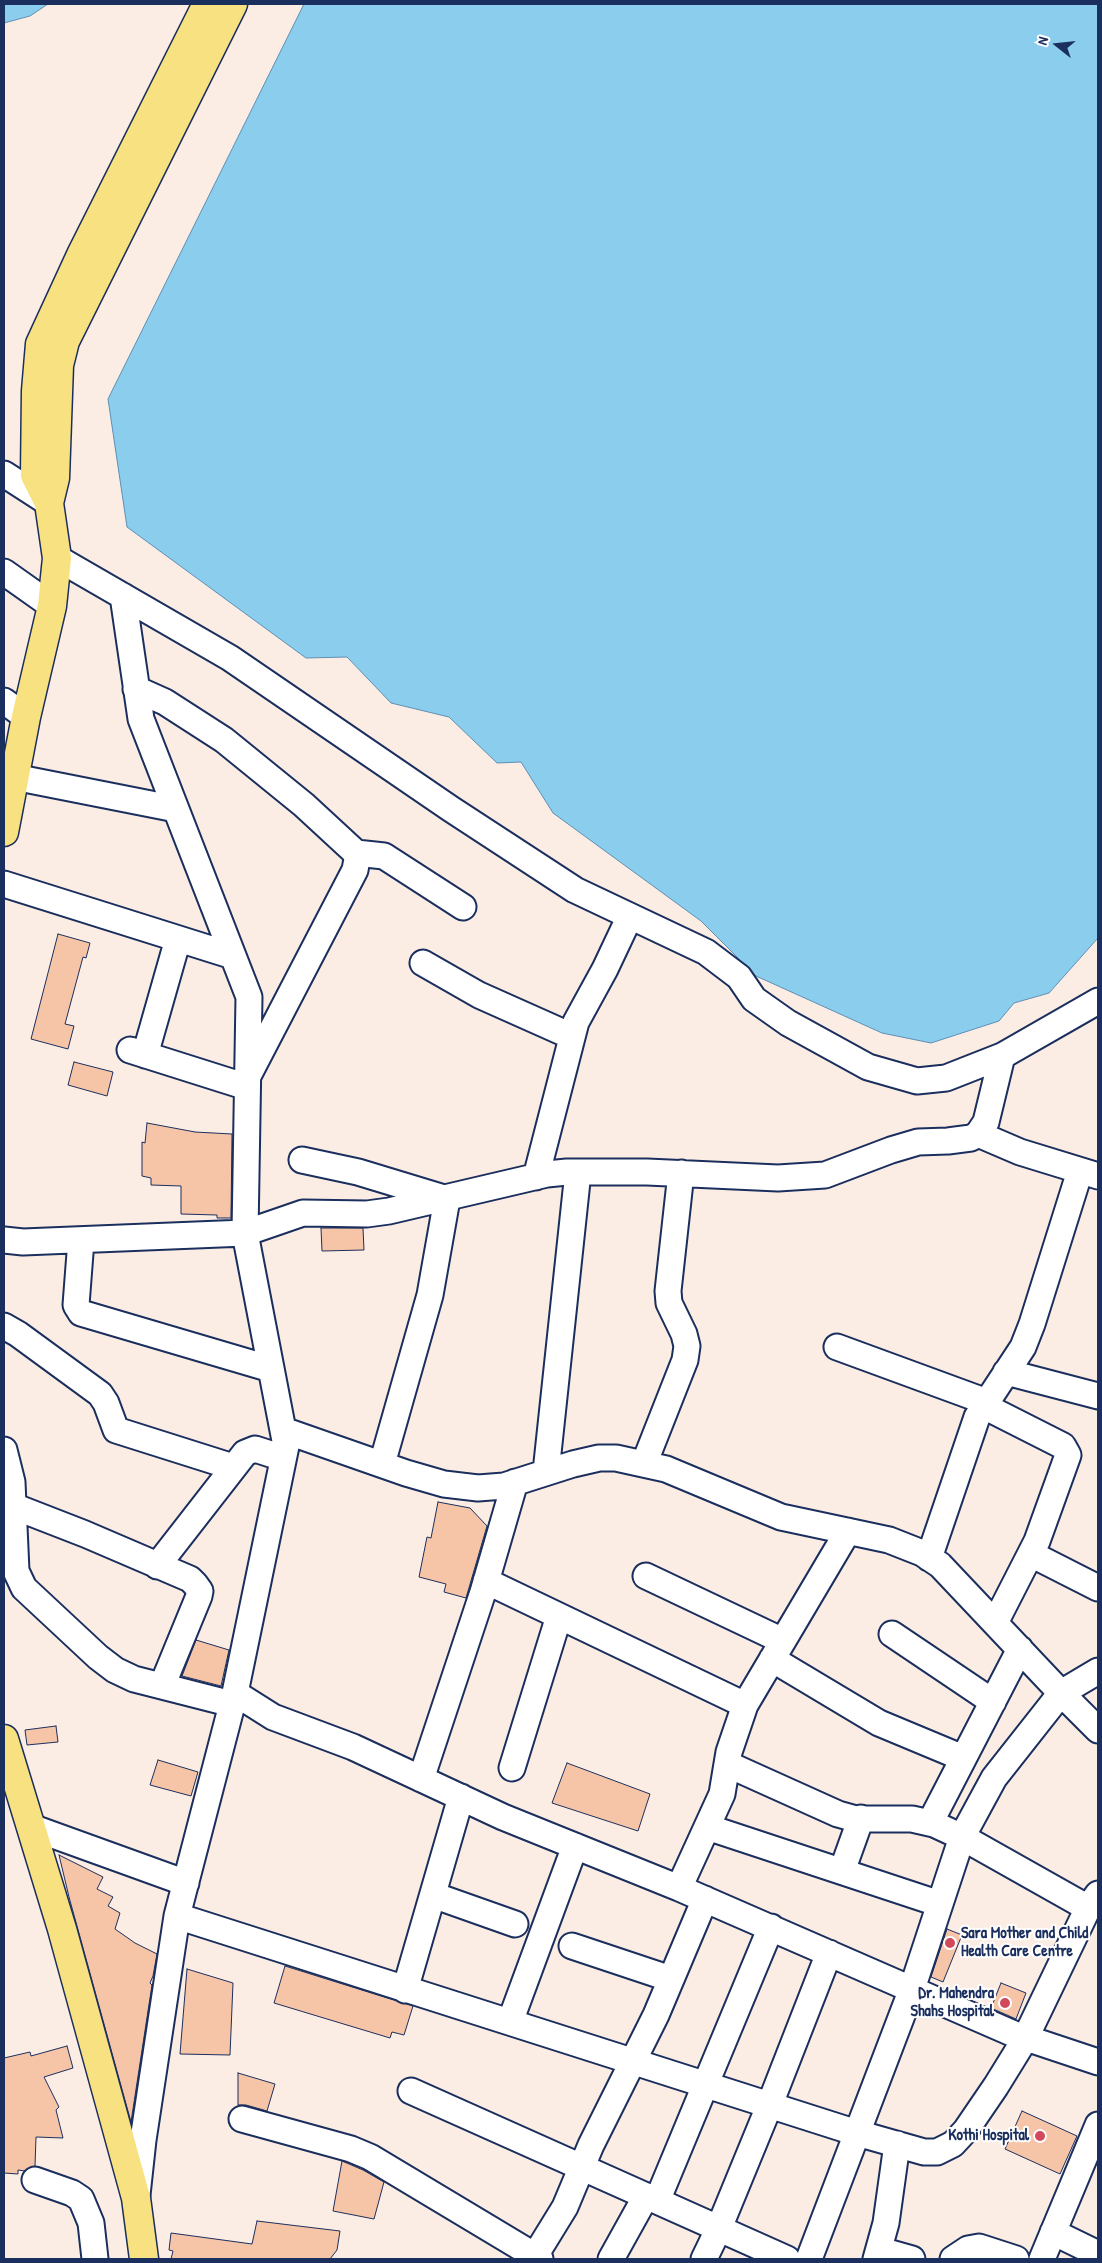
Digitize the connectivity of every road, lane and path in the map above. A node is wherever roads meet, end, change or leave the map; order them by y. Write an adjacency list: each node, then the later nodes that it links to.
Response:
1 (207, 4): 4 (main road)
2 (233, 4): 4 (main road)
3 (4, 474): 4 (street)
4 (49, 503): 5 (main road)
5 (57, 558): 7 (street); 8 (main road)
6 (4, 572): 8 (street)
7 (123, 596): 9 (street); 18 (street)
8 (52, 606): 11 (main road)
9 (136, 689): 13 (street); 15 (street)
10 (4, 701): 11 (street)
11 (26, 717): 12 (main road)
12 (14, 777): 13 (street); 14 (main road)
13 (176, 809): 20 (street)
14 (4, 827)
15 (356, 853): 17 (street); 25 (street)
16 (4, 884): 19 (street)
17 (462, 907)
18 (630, 916): 23 (street); 24 (street)
19 (178, 939): 20 (street); 25 (street)
20 (233, 956): 25 (street)
21 (423, 963): 23 (street)
22 (1098, 1001): 24 (street)
23 (571, 1036): 31 (street)
24 (1002, 1056): 26 (street)
25 (247, 1083): 33 (street)
26 (978, 1134): 29 (street); 30 (street)
27 (302, 1160): 32 (street)
28 (578, 1172): 29 (street); 31 (street); 48 (street)
29 (681, 1173): 46 (street)
30 (1089, 1174): 39 (street)
31 (536, 1177): 32 (street)
32 (447, 1199): 33 (street); 45 (street)
33 (245, 1233): 35 (street); 38 (street)
34 (4, 1240): 35 (street)
35 (81, 1240): 38 (street)
36 (4, 1326): 47 (street)
37 (837, 1347): 41 (street)
38 (271, 1370): 42 (street)
39 (1006, 1372): 40 (street); 41 (street)
40 (1098, 1396)
41 (985, 1404): 52 (street); 53 (street)
42 (283, 1430): 44 (street); 45 (street)
43 (4, 1450): 50 (street)
44 (283, 1458): 47 (street); 66 (street)
45 (382, 1464): 49 (street)
46 (644, 1464): 48 (street); 51 (street)
47 (233, 1467): 54 (street)
48 (546, 1472): 49 (street)
49 (515, 1482): 56 (street)
50 (13, 1506): 54 (street); 64 (street)
51 (848, 1531): 53 (street); 61 (street)
52 (1031, 1554): 57 (street); 59 (street)
53 (929, 1558): 59 (street)
54 (157, 1566): 64 (street)
55 (646, 1576): 61 (street)
56 (486, 1581): 58 (street); 74 (street)
57 (1098, 1588)
58 (559, 1616): 68 (street); 73 (street)
59 (995, 1623): 62 (street)
60 (892, 1634): 67 (street)
61 (778, 1650): 68 (street); 71 (street)
62 (1020, 1650): 65 (street); 67 (street)
63 (1098, 1671): 65 (street)
64 (162, 1686): 66 (street)
65 (1061, 1693): 69 (street); 80 (street)
66 (234, 1699): 74 (street); 83 (street)
67 (993, 1702): 71 (street)
68 (745, 1705): 72 (street)
69 (1098, 1730)
70 (4, 1739): 79 (main road)
71 (963, 1758): 77 (street)
72 (727, 1764): 76 (street); 78 (street)
73 (512, 1768)
74 (421, 1779): 75 (street)
75 (461, 1797): 81 (street); 85 (street)
76 (861, 1818): 77 (street); 82 (street)
77 (930, 1823): 80 (street)
78 (707, 1826): 82 (street); 84 (street)
79 (31, 1827): 83 (street); 110 (main road)
80 (962, 1837): 87 (street); 88 (street)
81 (575, 1846): 84 (street); 97 (street)
82 (842, 1871): 88 (street)
83 (186, 1883): 89 (street)
84 (679, 1888): 86 (street)
85 (433, 1895): 90 (street); 96 (street)
86 (705, 1899): 91 (street); 94 (street)
87 (1093, 1901): 98 (street)
88 (940, 1904): 95 (street)
89 (177, 1916): 96 (street); 110 (street)
90 (515, 1924)
91 (771, 1928): 93 (street); 101 (street)
92 (572, 1946): 94 (street)
93 (829, 1953): 95 (street); 103 (street)
94 (672, 1978): 99 (street)
95 (912, 1989): 98 (street); 105 (street)
96 (405, 1990): 97 (street)
97 (510, 2022): 99 (street)
98 (1025, 2039): 100 (street); 107 (street)
99 (634, 2060): 101 (street); 108 (street)
100 (1098, 2062)
101 (707, 2084): 103 (street); 111 (street)
102 (411, 2091): 108 (street)
103 (770, 2104): 105 (street); 112 (street)
104 (242, 2119): 116 (street)
105 (857, 2133): 107 (street); 122 (street)
106 (1096, 2139): 113 (street)
107 (897, 2144): 115 (street)
108 (581, 2166): 111 (street); 116 (street)
109 (35, 2180): 117 (street)
110 (136, 2198): 118 (main road)
111 (652, 2198): 112 (street); 119 (street)
112 (719, 2228): 120 (street); 121 (street)
113 (1053, 2232): 114 (street); 126 (street)
114 (1098, 2254)
115 (878, 2255): 123 (street)
116 (536, 2258)
117 (95, 2259)
118 (144, 2259)
119 (611, 2259)
120 (704, 2259)
121 (787, 2259)
122 (809, 2259)
123 (912, 2259)
124 (953, 2259): 125 (street)
125 (1016, 2259)
126 (1042, 2259)

